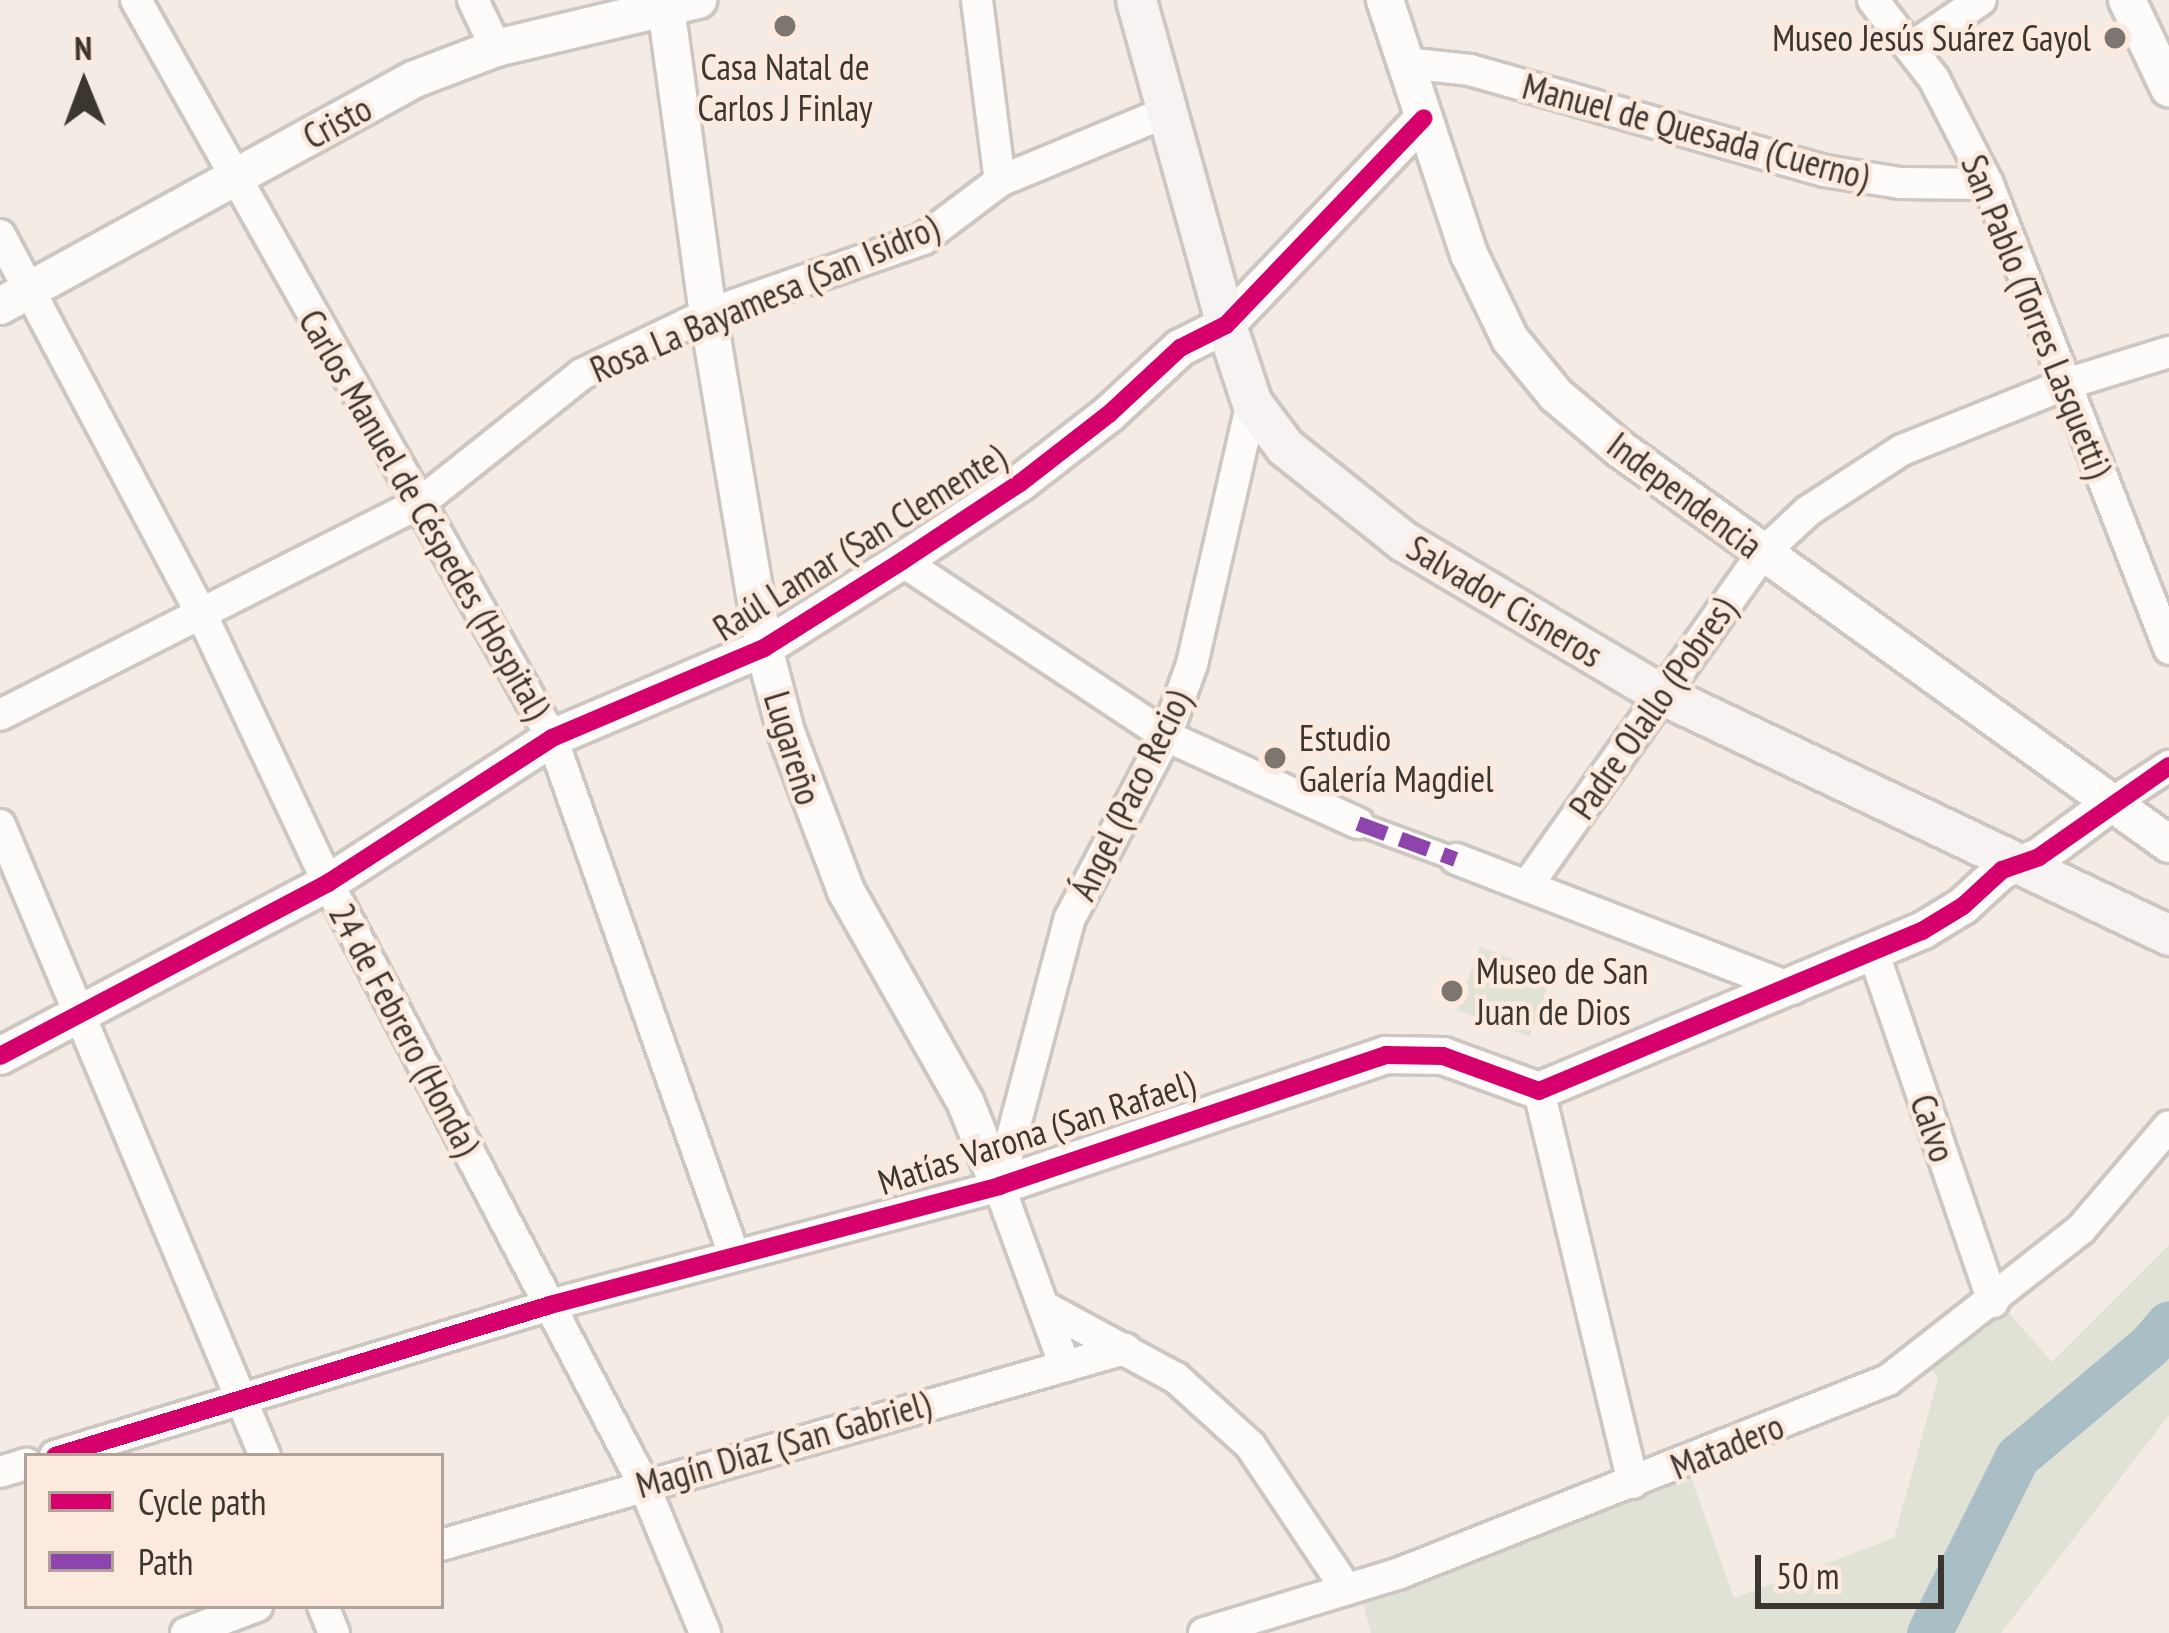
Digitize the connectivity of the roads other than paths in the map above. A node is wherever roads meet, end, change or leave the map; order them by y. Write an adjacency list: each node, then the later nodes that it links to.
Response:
1 (136, 0): 16 (street, Carlos Manuel de Céspedes (Hospital))
2 (473, 0): 11 (street)
3 (976, 0): 17 (street)
4 (1136, 0): 14 (main road, Salvador Cisneros)
5 (1385, 0): 12 (street, Independencia)
6 (1873, 0): 10 (street, San Pablo (Torres Lasquetti))
7 (1981, 0): 10 (street)
8 (2127, 0): 13 (street)
9 (676, 2): 11 (street, Cristo); 21 (street, Lugareño)
10 (1912, 46): 18 (street, San Pablo (Torres Lasquetti))
11 (496, 48): 16 (street, Cristo)
12 (1406, 63): 15 (street, Independencia); 18 (street, Manuel de Quesada (Cuerno))
13 (2169, 88)
14 (1164, 113): 17 (street, Rosa La Bayamesa (San Isidro)); 22 (main road, Salvador Cisneros)
15 (1424, 118): 22 (street, Raúl Lamar (San Clemente)); 27 (street, Independencia)
16 (233, 178): 20 (street, Cristo); 26 (street, Carlos Manuel de Céspedes (Hospital))
17 (1000, 181): 21 (street, Rosa La Bayamesa (San Isidro))
18 (1988, 184): 24 (street, San Pablo (Torres Lasquetti))
19 (0, 235): 20 (street, 24 de Febrero (Honda))
20 (15, 297): 29 (street, 24 de Febrero (Honda))
21 (708, 314): 26 (street, Rosa La Bayamesa (San Isidro)); 30 (street, Lugareño)
22 (1226, 325): 25 (main road, Salvador Cisneros); 28 (street, Raúl Lamar (San Clemente))
23 (2169, 352): 24 (street, Padre Olallo (Pobres))
24 (2066, 384): 27 (street, Padre Olallo (Pobres)); 31 (street, San Pablo (Torres Lasquetti))
25 (1252, 403): 32 (main road, Salvador Cisneros); 34 (street, Ángel (Paco Recio))
26 (420, 503): 29 (street, Rosa La Bayamesa (San Isidro)); 35 (street, Carlos Manuel de Céspedes (Hospital))
27 (1763, 553): 32 (street, Padre Olallo (Pobres)); 37 (street, Independencia)
28 (902, 562): 30 (street, Raúl Lamar (San Clemente)); 34 (street)
29 (202, 615): 33 (street, Rosa La Bayamesa (San Isidro)); 43 (street, 24 de Febrero (Honda))
30 (764, 648): 35 (street, Raúl Lamar (San Clemente)); 52 (street, Lugareño)
31 (2169, 649)
32 (1659, 693): 42 (main road, Salvador Cisneros); 44 (street, Padre Olallo (Pobres))
33 (0, 716)
34 (1166, 736): 38 (street); 52 (street, Ángel (Paco Recio))
35 (552, 738): 43 (street, Raúl Lamar (San Clemente)); 53 (street, Carlos Manuel de Céspedes (Hospital))
36 (2169, 766): 37 (street)
37 (2109, 805): 40 (street, Independencia); 42 (street)
38 (1358, 823): 41 (street)
39 (0, 825): 48 (street)
40 (2169, 844)
41 (1456, 859): 44 (street)
42 (2012, 863): 45 (main road, Salvador Cisneros); 46 (street)
43 (328, 883): 48 (street, Raúl Lamar (San Clemente)); 55 (street, 24 de Febrero (Honda))
44 (1527, 886): 47 (street)
45 (2169, 935)
46 (1874, 954): 47 (street); 54 (street, Calvo)
47 (1792, 989): 50 (street)
48 (78, 1018): 49 (street, Raúl Lamar (San Clemente)); 59 (street)
49 (0, 1055)
50 (1539, 1091): 52 (street, Matías Varona (San Rafael)); 63 (street)
51 (2169, 1126): 54 (street, Matadero)
52 (999, 1186): 53 (street, Matías Varona (San Rafael)); 56 (street, Lugareño)
53 (734, 1255): 55 (street, Matías Varona (San Rafael))
54 (1993, 1302): 63 (street, Matadero)
55 (550, 1305): 59 (street, Matías Varona (San Rafael)); 62 (street, 24 de Febrero (Honda))
56 (1046, 1307): 57 (street); 58 (street, Lugareño)
57 (1126, 1348): 58 (street, Magín Díaz (San Gabriel)); 65 (street)
58 (1065, 1366): 62 (street, Magín Díaz (San Gabriel))
59 (243, 1400): 60 (street, Matías Varona (San Rafael)); 61 (street)
60 (65, 1453)
61 (264, 1453)
62 (643, 1483): 64 (street, Magín Díaz (San Gabriel)); 69 (street, 24 de Febrero (Honda))
63 (1634, 1484): 65 (street, Matadero)
64 (444, 1544)
65 (1347, 1590): 67 (street, Matadero)
66 (248, 1609): 68 (street)
67 (1281, 1623): 70 (street, Matadero)
68 (186, 1633)
69 (705, 1633)
70 (1204, 1633)

